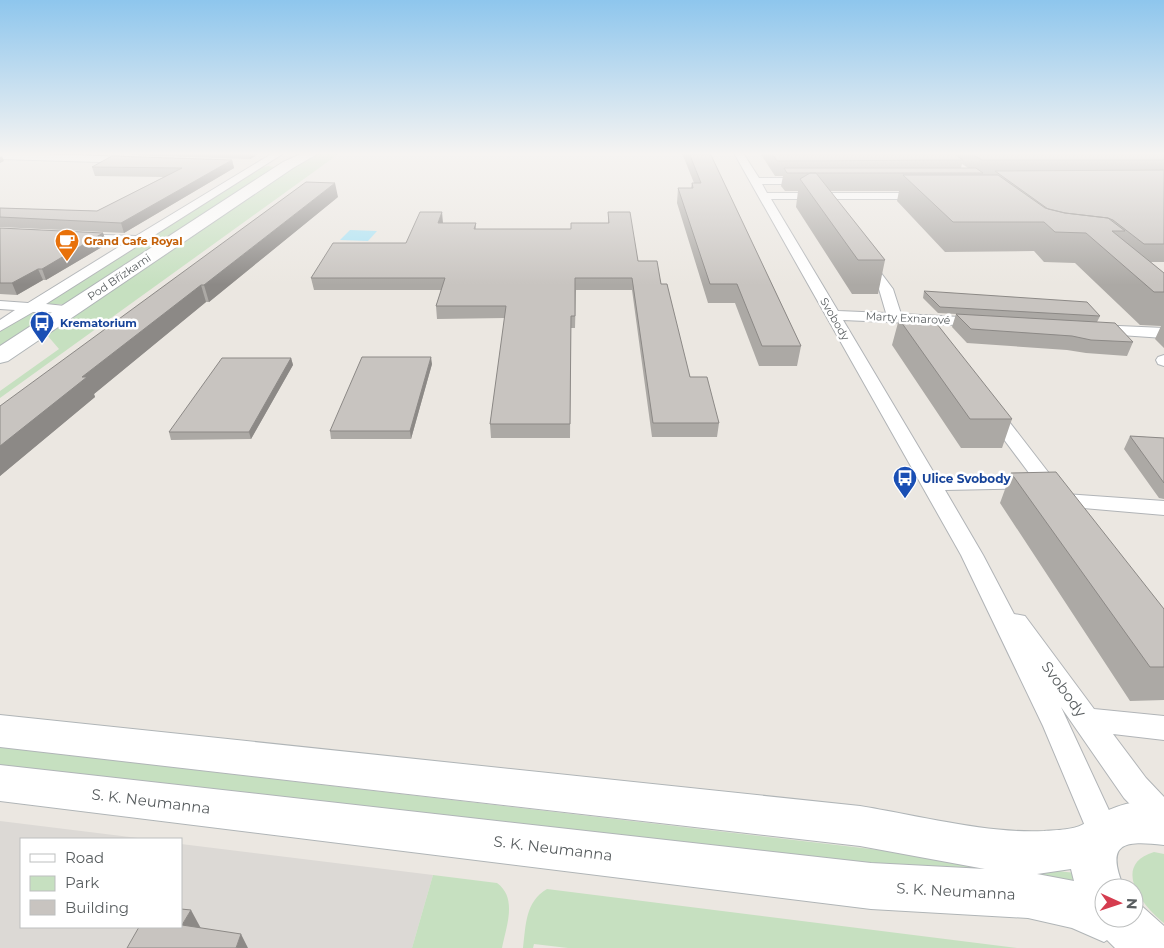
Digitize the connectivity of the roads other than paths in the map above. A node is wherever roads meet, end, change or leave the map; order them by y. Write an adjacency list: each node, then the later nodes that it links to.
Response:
1 (207, 197): 7 (street, Pod Břízkami)
2 (232, 197): 8 (street, Pod Břízkami)
3 (765, 197): 13 (street, Svobody)
4 (818, 197): 5 (street)
5 (828, 212)
6 (68, 236): 7 (street)
7 (138, 240): 8 (street); 11 (street, Pod Břízkami)
8 (172, 242): 12 (street, Pod Břízkami)
9 (857, 250): 14 (street)
10 (0, 305): 11 (street)
11 (30, 307): 12 (street); 16 (street, Pod Břízkami)
12 (69, 310): 19 (street, Pod Břízkami)
13 (832, 315): 14 (street, Marty Exnarové); 21 (street, Svobody)
14 (895, 317): 15 (street, Marty Exnarové)
15 (991, 322)
16 (0, 326)
17 (1080, 329): 18 (street)
18 (1164, 333)
19 (0, 356)
20 (978, 394): 22 (street)
21 (932, 484): 22 (street); 25 (street, Svobody)
22 (1053, 492): 23 (street); 24 (street)
23 (1164, 508)
24 (1077, 523)
25 (972, 556): 26 (street, Svobody); 32 (street, Svobody)
26 (1086, 720): 27 (street); 30 (street, Svobody)
27 (1164, 728)
28 (0, 731): 32 (street)
29 (0, 783): 34 (street, S. K. Neumanna)
30 (1164, 818)
31 (1164, 826): 32 (street)
32 (1103, 836): 33 (street)
33 (1097, 878)
34 (1094, 914)

